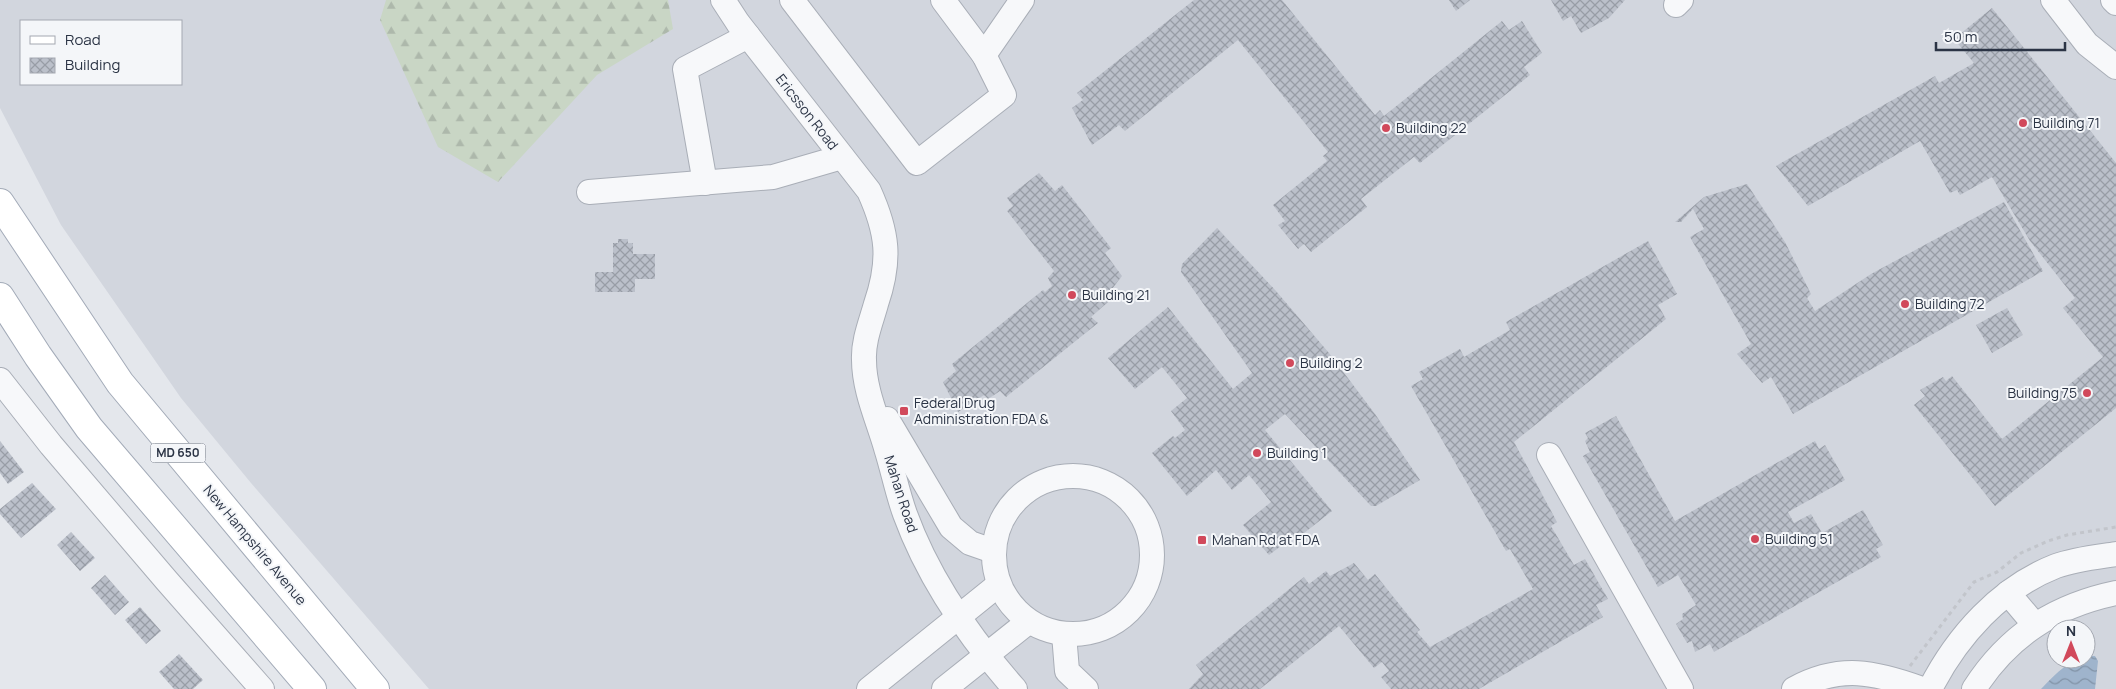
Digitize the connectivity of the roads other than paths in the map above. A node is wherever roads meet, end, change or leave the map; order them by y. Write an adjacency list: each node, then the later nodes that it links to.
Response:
1 (723, 0): 8 (street, Ericsson Road)
2 (792, 0): 9 (street)
3 (1022, 0): 9 (street)
4 (2052, 0): 10 (street)
5 (2113, 0): 7 (street)
6 (951, 3): 9 (street)
7 (2116, 3)
8 (748, 36): 11 (street, Ericsson Road); 12 (street)
9 (984, 55)
10 (2116, 67)
11 (842, 157): 12 (street); 15 (street, Ericsson Road)
12 (705, 183): 13 (street)
13 (589, 192)
14 (0, 203): 32 (main road, New Hampshire Avenue / MD 650)
15 (884, 228): 18 (street, Mahan Road)
16 (0, 297): 31 (main road)
17 (0, 380): 30 (street)
18 (869, 391): 20 (street, Mahan Road); 25 (street, Mahan Road)
19 (1550, 455): 37 (street)
20 (993, 551): 22 (street); 28 (street)
21 (2116, 554): 23 (street)
22 (998, 585): 25 (street); 26 (street)
23 (2008, 593): 27 (street); 40 (street)
24 (2114, 598): 27 (street)
25 (957, 618): 29 (street, Mahan Road); 33 (street)
26 (1028, 622): 28 (street); 29 (street)
27 (2036, 625): 41 (street)
28 (1064, 634): 36 (street)
29 (986, 656): 34 (street); 35 (street, Mahan Road)
30 (262, 689)
31 (312, 689)
32 (375, 689)
33 (869, 689)
34 (944, 689)
35 (1015, 689)
36 (1086, 689)
37 (1681, 689)
38 (1794, 689): 39 (street)
39 (1922, 689)
40 (1930, 689)
41 (1974, 689)

